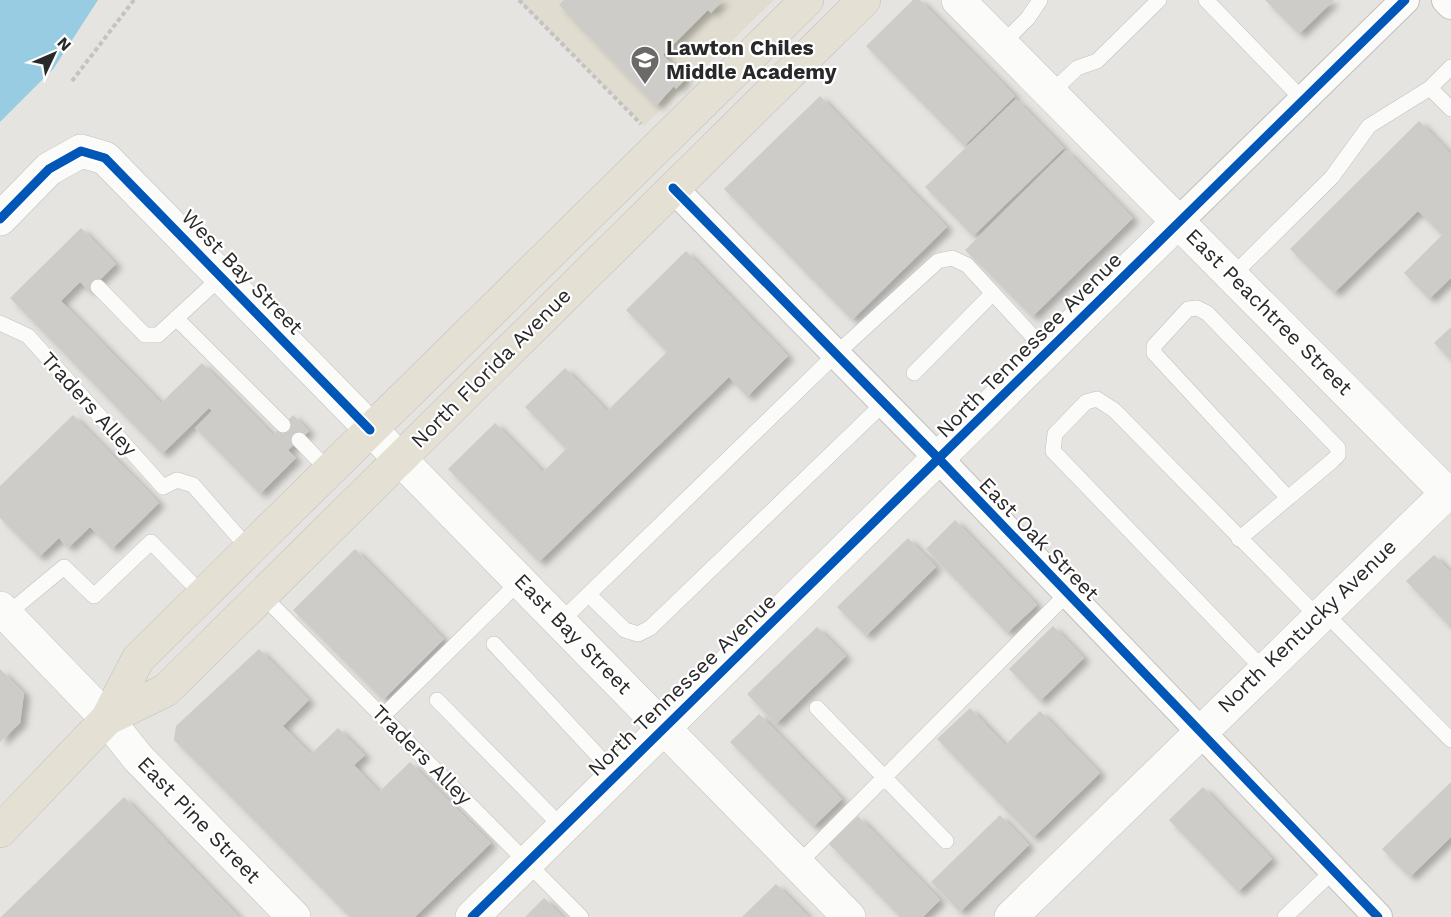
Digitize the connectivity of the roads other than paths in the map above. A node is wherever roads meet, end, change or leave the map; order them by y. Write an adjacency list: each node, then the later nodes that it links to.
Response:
1 (807, 0): 11 (main road, North Florida Avenue)
2 (864, 0): 17 (main road, North Florida Avenue)
3 (958, 0): 10 (street, East Peachtree Street)
4 (1040, 0): 10 (lane)
5 (1159, 0): 14 (lane)
6 (1206, 0): 15 (lane)
7 (1405, 0): 15 (street, North Tennessee Avenue)
8 (1446, 0): 9 (street)
9 (1451, 5)
10 (1002, 44): 14 (street, East Peachtree Street)
11 (760, 46): 17 (main road); 31 (main road, North Florida Avenue)
12 (1451, 67): 13 (lane)
13 (1430, 88): 16 (lane); 20 (lane)
14 (1051, 93): 19 (street, East Peachtree Street)
15 (1304, 100): 19 (street, North Tennessee Avenue)
16 (1451, 109)
17 (673, 188): 27 (street, East Oak Street); 33 (main road, North Florida Avenue)
18 (0, 219): 21 (street, West Bay Street)
19 (1179, 221): 20 (street, East Peachtree Street); 26 (street, North Tennessee Avenue)
20 (1233, 275): 36 (street, East Peachtree Street)
21 (221, 277): 24 (lane); 31 (street, West Bay Street)
22 (98, 287): 24 (lane)
23 (993, 293): 26 (lane); 27 (lane); 28 (lane)
24 (176, 318): 30 (lane)
25 (0, 323): 39 (lane, Traders Alley)
26 (1047, 352): 34 (street, North Tennessee Avenue)
27 (836, 354): 29 (street, East Oak Street); 43 (lane)
28 (914, 372)
29 (884, 403): 34 (street, East Oak Street); 43 (lane)
30 (283, 425)
31 (370, 430): 33 (street, East Bay Street); 35 (main road, North Florida Avenue)
32 (299, 440): 35 (lane)
33 (400, 459): 40 (street, East Bay Street); 42 (main road, North Florida Avenue)
34 (939, 459): 41 (street, East Oak Street); 54 (street, North Tennessee Avenue)
35 (329, 471): 39 (main road, North Florida Avenue)
36 (1450, 493): 46 (street, North Kentucky Avenue)
37 (1288, 498): 37 (lane); 38 (lane)
38 (1239, 539): 46 (lane); 49 (lane)
39 (249, 549): 44 (main road, North Florida Avenue)
40 (520, 581): 47 (street, East Bay Street); 52 (lane)
41 (1067, 594): 55 (street, East Oak Street); 58 (lane)
42 (262, 595): 52 (lane, Traders Alley); 53 (main road, North Florida Avenue)
43 (589, 595): 47 (lane)
44 (203, 596): 45 (lane); 53 (main road, North Florida Avenue)
45 (3, 612): 53 (street, East Pine Street)
46 (1320, 614): 49 (street, North Kentucky Avenue); 56 (lane)
47 (560, 622): 54 (street, East Bay Street)
48 (494, 644): 57 (lane)
49 (1263, 669): 55 (street, North Kentucky Avenue)
50 (437, 700): 59 (lane)
51 (817, 708): 58 (lane)
52 (383, 716): 62 (lane, Traders Alley)
53 (107, 720): 60 (main road, North Florida Avenue); 65 (street, East Pine Street)
54 (663, 727): 57 (street, North Tennessee Avenue); 63 (street, East Bay Street)
55 (1199, 732): 64 (street, East Oak Street); 69 (street, North Kentucky Avenue)
56 (1451, 740)
57 (615, 774): 59 (street, North Tennessee Avenue)
58 (884, 777): 61 (lane); 63 (lane)
59 (562, 827): 62 (street, North Tennessee Avenue)
60 (0, 831)
61 (946, 841)
62 (527, 862): 66 (street, North Tennessee Avenue); 67 (lane, Traders Alley)
63 (798, 864): 68 (street, East Bay Street)
64 (1334, 870): 70 (lane); 71 (street, East Oak Street)
65 (294, 917)
66 (472, 917)
67 (580, 917)
68 (849, 917)
69 (1011, 917)
70 (1285, 917)
71 (1378, 917)

